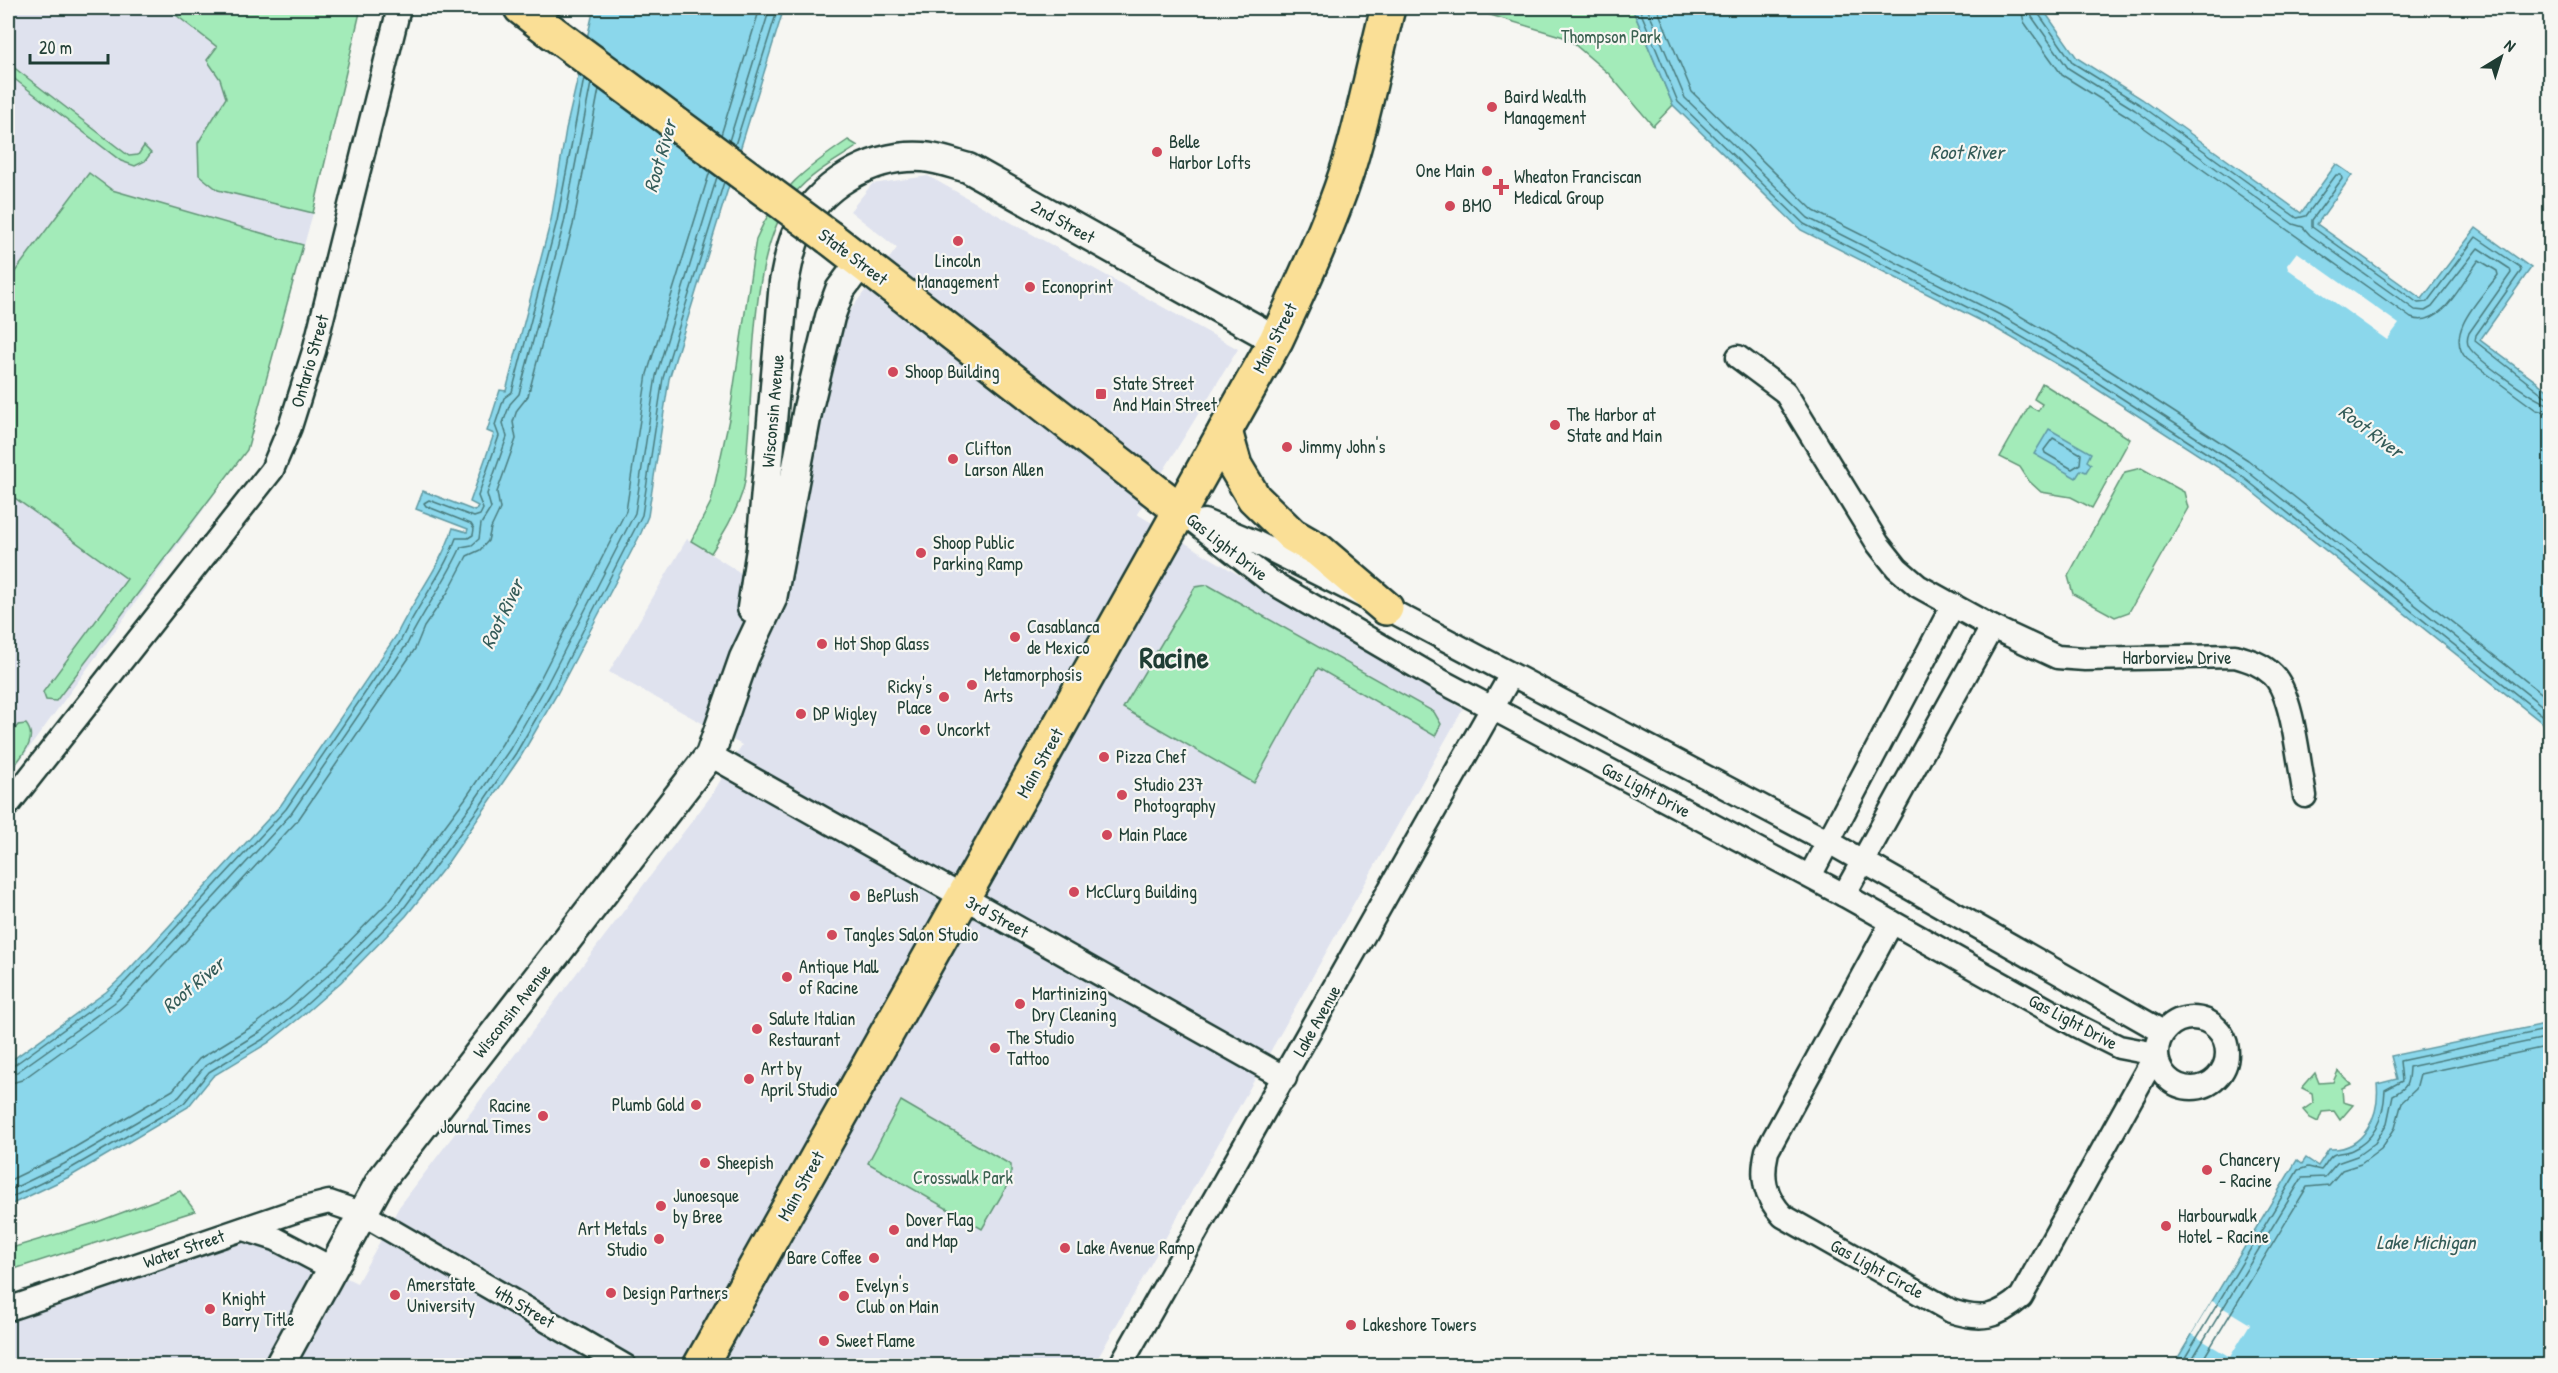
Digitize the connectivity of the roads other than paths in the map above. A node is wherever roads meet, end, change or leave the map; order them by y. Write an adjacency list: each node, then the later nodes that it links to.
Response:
1 (399, 8): 18 (street, Ontario Street)
2 (520, 8): 5 (main road, State Street, bridge)
3 (1388, 8): 6 (main road, Main Street)
4 (840, 181): 6 (street, 2nd Street); 13 (street, Wisconsin Avenue)
5 (861, 262): 9 (main road, State Street); 13 (street, Wisconsin Avenue)
6 (1276, 340): 8 (main road, Main Street)
7 (1738, 357): 10 (street, Harborview Drive)
8 (1225, 431): 9 (main road, Main Street); 11 (main road)
9 (1181, 511): 11 (street, Gas Light Drive); 15 (street, Gas Light Drive); 23 (main road, Main Street)
10 (1953, 605): 12 (street, Harborview Drive); 19 (street)
11 (1386, 608): 14 (street, Gas Light Drive)
12 (1992, 627): 17 (street, Harborview Drive); 20 (street)
13 (744, 658): 16 (street, Wisconsin Avenue)
14 (1511, 675): 15 (street, Lake Avenue); 19 (street, Gas Light Drive)
15 (1492, 709): 21 (street, Gas Light Drive); 27 (street, Lake Avenue)
16 (710, 755): 23 (street, 3rd Street); 28 (street, Wisconsin Avenue)
17 (2305, 796)
18 (8, 805)
19 (1829, 842): 20 (street, Gas Light Drive); 21 (street)
20 (1862, 860): 22 (street); 25 (street, Gas Light Drive)
21 (1810, 876): 22 (street, Gas Light Drive)
22 (1844, 895): 24 (street, Gas Light Drive)
23 (964, 898): 27 (street, 3rd Street); 34 (main road, Main Street)
24 (1892, 922): 26 (street, Gas Light Drive); 26 (street, Gas Light Circle)
25 (2163, 1032): 26 (street); 26 (street)
26 (2156, 1054)
27 (1285, 1078): 35 (street, Lake Avenue)
28 (361, 1213): 29 (street, Water Street); 30 (street, Wisconsin Avenue); 33 (street, 4th Street)
29 (244, 1228): 30 (street); 31 (street, Water Street)
30 (333, 1269): 32 (street, Wisconsin Avenue)
31 (8, 1310)
32 (279, 1365)
33 (624, 1365)
34 (700, 1365)
35 (1120, 1365)

